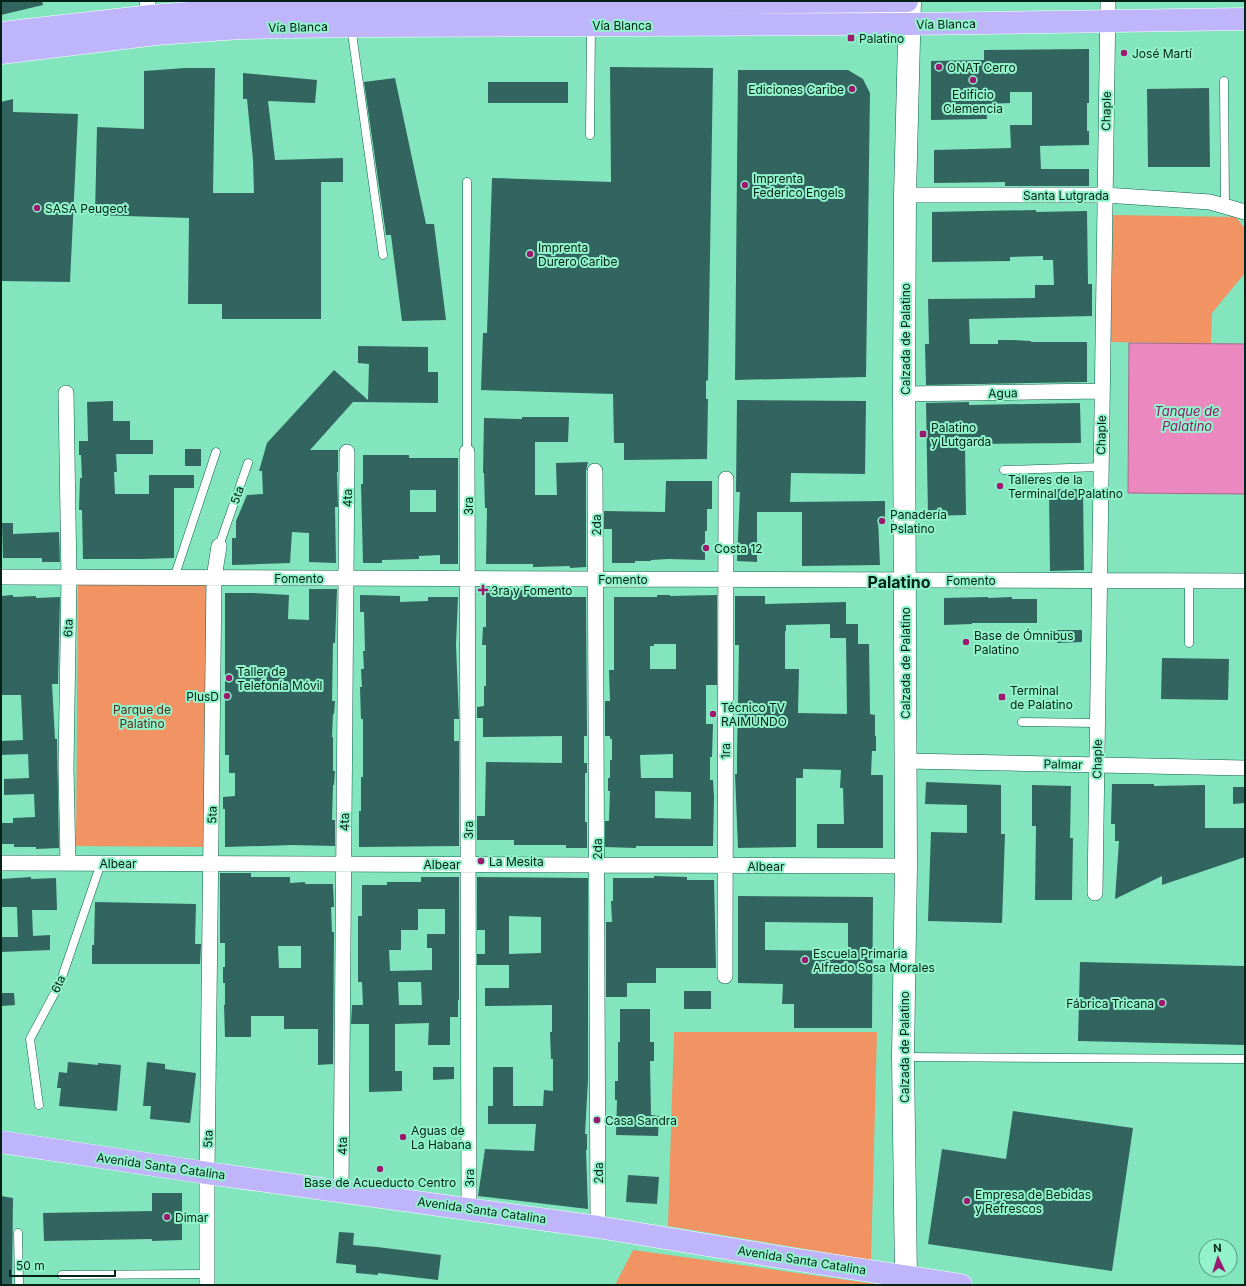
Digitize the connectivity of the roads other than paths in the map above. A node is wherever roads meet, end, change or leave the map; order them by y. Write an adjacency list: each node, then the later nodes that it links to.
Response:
1 (907, 1): 3 (main road, Vía Blanca)
2 (910, 1): 8 (street, Calzada de Palatino)
3 (446, 3): 4 (main road, Vía Blanca)
4 (336, 4): 5 (main road, Vía Blanca)
5 (149, 9): 11 (main road, Vía Blanca)
6 (1107, 11): 7 (main road, Vía Blanca); 8 (main road, Vía Blanca); 17 (street, Chaple)
7 (1245, 20)
8 (910, 24): 9 (main road, Vía Blanca); 16 (street, Calzada de Palatino)
9 (591, 25): 10 (main road, Vía Blanca); 14 (lane)
10 (351, 26): 12 (main road, Vía Blanca); 20 (lane)
11 (1, 33)
12 (1, 53)
13 (1224, 81): 18 (lane)
14 (590, 135)
15 (467, 182): 26 (lane)
16 (905, 195): 17 (street, Santa Lutgrada); 23 (street, Calzada de Palatino)
17 (1104, 195): 18 (street, Santa Lutgrada); 21 (street, Chaple)
18 (1225, 206): 19 (street, Santa Lutgrada)
19 (1245, 212)
20 (383, 255)
21 (1102, 391): 23 (street, Agua); 28 (street, Chaple)
22 (66, 393): 34 (street, 6ta)
23 (904, 394): 41 (street, Calzada de Palatino)
24 (216, 452): 35 (lane)
25 (347, 452): 37 (street, 4ta)
26 (467, 452): 38 (street, 3ra)
27 (248, 463): 32 (lane, 5ta)
28 (1101, 468): 29 (lane); 42 (street, Chaple)
29 (1004, 470)
30 (595, 471): 39 (street, 2da)
31 (726, 479): 40 (street, 1ra)
32 (219, 546): 36 (street, 5ta)
33 (1, 577): 34 (street, Fomento)
34 (69, 578): 35 (street, Fomento); 52 (street, 6ta)
35 (174, 578): 36 (street, Fomento)
36 (214, 578): 37 (street, Fomento); 54 (street, 5ta)
37 (346, 578): 38 (street, Fomento); 55 (street, 4ta)
38 (468, 579): 39 (street, Fomento); 56 (street, 3ra)
39 (596, 579): 40 (street, Fomento); 57 (street, 2da)
40 (726, 580): 41 (street, Fomento); 58 (street, 1ra)
41 (905, 580): 42 (street, Fomento); 48 (street, Calzada de Palatino)
42 (1099, 581): 43 (street, Fomento); 47 (street, Chaple)
43 (1189, 581): 44 (street, Fomento); 45 (lane)
44 (1245, 581)
45 (1189, 643)
46 (1022, 722): 47 (lane)
47 (1097, 723): 49 (street, Chaple)
48 (906, 761): 49 (street, Palmar); 59 (street, Calzada de Palatino)
49 (1096, 765): 50 (street, Palmar); 60 (street, Chaple)
50 (1245, 768)
51 (1, 863): 52 (street, Albear)
52 (68, 863): 53 (street, Albear)
53 (101, 863): 54 (street, Albear); 64 (lane, 6ta)
54 (211, 863): 55 (street, Albear); 66 (street, 5ta)
55 (344, 864): 56 (street, Albear); 67 (street, 4ta)
56 (468, 864): 57 (street, Albear); 68 (street, 3ra)
57 (597, 865): 58 (street, Albear); 69 (street, 2da)
58 (725, 865): 59 (street, Albear); 61 (street, 1ra)
59 (906, 866): 62 (street, Calzada de Palatino)
60 (1095, 893)
61 (724, 976)
62 (903, 1057): 63 (lane); 73 (street, Calzada de Palatino)
63 (1245, 1059)
64 (39, 1105)
65 (1, 1142): 66 (main road, Avenida Santa Catalina)
66 (207, 1173): 67 (main road, Avenida Santa Catalina); 72 (street, 5ta)
67 (341, 1191): 68 (main road, Avenida Santa Catalina)
68 (470, 1208): 69 (main road, Avenida Santa Catalina)
69 (598, 1227): 73 (main road, Avenida Santa Catalina)
70 (18, 1233): 74 (lane)
71 (62, 1275): 72 (lane)
72 (207, 1280)
73 (906, 1281): 75 (main road, Avenida Santa Catalina)
74 (19, 1285)
75 (961, 1285)

